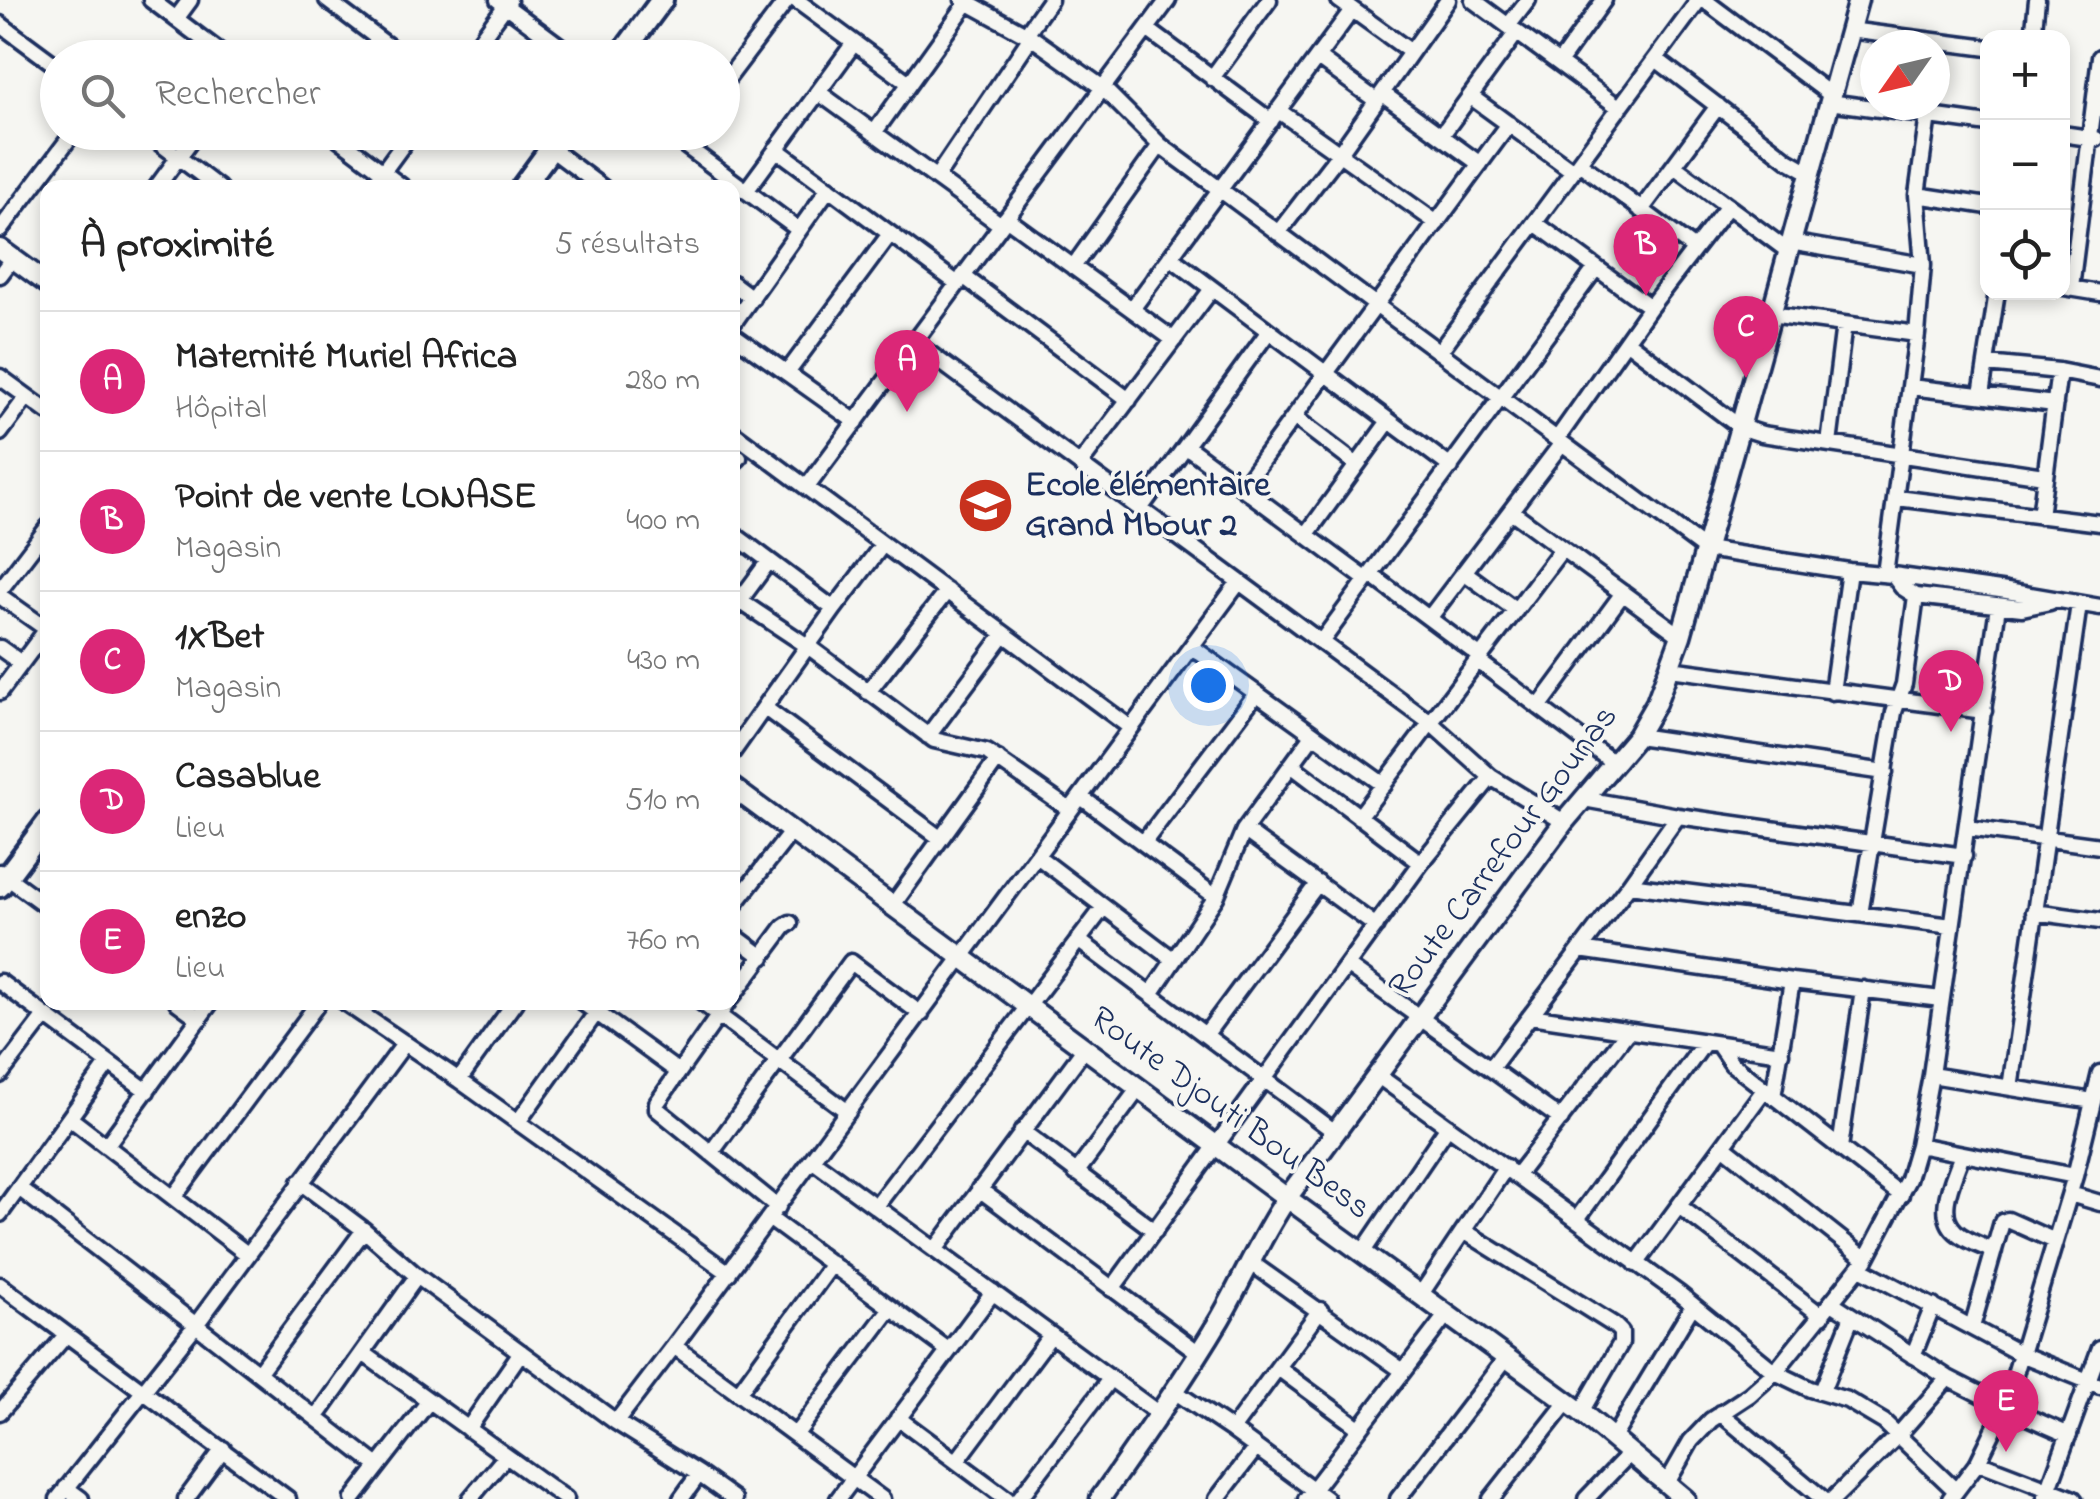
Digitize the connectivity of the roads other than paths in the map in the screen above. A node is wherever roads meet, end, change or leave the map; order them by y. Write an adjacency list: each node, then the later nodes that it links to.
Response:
1 (150, 0): 23 (street)
2 (190, 0): 23 (street)
3 (327, 0): 31 (street)
4 (662, 0): 34 (highway)
5 (787, 0): 42 (street)
6 (796, 0): 35 (street)
7 (1050, 0): 29 (street)
8 (1168, 0): 25 (street)
9 (1269, 0): 44 (street)
10 (1338, 0): 21 (street)
11 (1448, 0): 37 (street)
12 (1472, 0): 26 (street)
13 (1528, 0): 26 (street)
14 (1604, 0): 43 (street)
15 (1702, 0): 22 (street); 41 (street)
16 (1736, 0): 22 (street)
17 (1858, 0): 27 (main road, Route Carrefour Gounas)
18 (2038, 0): 28 (street)
19 (965, 1): 29 (street); 45 (street)
20 (505, 2): 32 (street); 33 (street)
21 (1352, 10): 37 (street); 40 (street)
22 (1724, 16): 50 (street)
23 (176, 19): 30 (street)
24 (0, 24): 38 (street)
25 (1147, 29): 44 (street); 46 (street)
26 (1512, 29): 43 (street); 48 (street)
27 (1849, 30): 36 (street); 50 (main road, Route Carrefour Gounas)
28 (2034, 30)
29 (1029, 35): 46 (street); 80 (street)
30 (204, 40)
31 (380, 40)
32 (480, 40)
33 (553, 40)
34 (632, 40)
35 (854, 42): 45 (street); 47 (street)
36 (1980, 47)
37 (1411, 52): 49 (street)
38 (40, 54)
39 (2100, 57): 62 (street)
40 (1318, 58): 49 (street); 54 (street)
41 (1656, 59): 52 (street); 53 (street)
42 (740, 62)
43 (1559, 63): 53 (street)
44 (1212, 78): 54 (street)
45 (909, 84): 59 (street)
46 (1103, 88): 63 (street); 98 (street)
47 (818, 92): 59 (street); 64 (street)
48 (1470, 96): 58 (street); 61 (street)
49 (1379, 97): 61 (street); 73 (street)
50 (1830, 99): 51 (street); 79 (main road, Route Carrefour Gounas)
51 (1860, 104)
52 (1718, 106): 76 (street); 79 (street)
53 (1620, 108): 77 (street)
54 (1275, 116): 73 (street); 90 (street)
55 (1950, 118): 57 (street)
56 (1927, 120): 92 (street)
57 (1980, 123)
58 (1510, 124): 75 (street); 77 (street)
59 (874, 132): 80 (street)
60 (2070, 135): 62 (street)
61 (1441, 136): 75 (street)
62 (2095, 139): 97 (street)
63 (1160, 145): 90 (street); 110 (street)
64 (776, 149): 89 (street); 91 (street)
65 (60, 150): 101 (street)
66 (168, 150): 74 (street)
67 (184, 150): 74 (street)
68 (354, 150): 78 (street)
69 (399, 150): 78 (street)
70 (550, 150): 85 (highway)
71 (566, 150): 86 (street)
72 (699, 150): 87 (street)
73 (1339, 154): 99 (street); 103 (street)
74 (178, 158): 81 (street); 82 (street)
75 (1480, 164): 99 (street)
76 (1674, 166): 94 (street); 95 (street)
77 (1576, 167): 95 (street); 100 (street)
78 (383, 172): 83 (street); 84 (street)
79 (1810, 172): 105 (main road, Route Carrefour Gounas)
80 (936, 178): 98 (street)
81 (162, 180)
82 (208, 180)
83 (377, 180)
84 (394, 180)
85 (528, 180)
86 (596, 180)
87 (733, 180)
88 (740, 186): 91 (street)
89 (829, 188): 102 (street); 104 (street)
90 (1220, 190): 103 (street); 108 (street)
91 (746, 191): 102 (street)
92 (1917, 195): 93 (street); 109 (street)
93 (1980, 205)
94 (1728, 206): 105 (street); 106 (street)
95 (1642, 210): 106 (street)
96 (2070, 215): 97 (street)
97 (2080, 216): 111 (street)
98 (1004, 222): 110 (street); 115 (street)
99 (1437, 224): 122 (street)
100 (1535, 224): 112 (street); 134 (street)
101 (0, 230)
102 (800, 230): 120 (street)
103 (1278, 233): 122 (street)
104 (890, 234): 115 (street); 136 (street)
105 (1789, 246): 109 (street); 126 (main road, Route Carrefour Gounas)
106 (1694, 250): 123 (street)
107 (6, 254): 113 (street); 114 (main road)
108 (1170, 258): 117 (street); 124 (street)
109 (1923, 265): 129 (street)
110 (1073, 267): 124 (street)
111 (2070, 267)
112 (1596, 268): 123 (street); 144 (street)
113 (0, 275)
114 (40, 278)
115 (961, 280): 132 (street); 145 (street)
116 (740, 289): 120 (street)
117 (1212, 289): 128 (street); 131 (street)
118 (2070, 289): 119 (street)
119 (2100, 293)
120 (752, 298): 125 (street)
121 (1996, 300): 135 (street)
122 (1376, 305): 134 (street); 138 (street)
123 (1650, 308): 133 (street)
124 (1132, 309): 131 (street)
125 (740, 314)
126 (1770, 314): 127 (street); 151 (main road, Route Carrefour Gounas)
127 (1844, 324): 129 (street); 155 (street)
128 (1269, 332): 138 (street); 156 (street)
129 (1917, 334): 141 (street)
130 (740, 340): 136 (street)
131 (1174, 340): 145 (street)
132 (914, 342): 150 (street); 158 (street)
133 (1626, 342): 151 (street); 154 (street)
134 (1439, 352): 144 (street)
135 (1987, 364): 137 (street); 142 (street)
136 (787, 372): 150 (street)
137 (2059, 372): 140 (street); 146 (street)
138 (1326, 374): 148 (street); 149 (street)
139 (0, 378): 143 (street)
140 (2100, 379)
141 (1910, 387): 142 (street); 157 (street)
142 (1982, 396): 146 (street)
143 (27, 397): 147 (street); 152 (street)
144 (1502, 398): 154 (street); 160 (street)
145 (1129, 400): 158 (street)
146 (2055, 404): 161 (street)
147 (40, 406)
148 (1294, 417): 159 (street); 162 (street)
149 (1388, 421): 159 (street); 160 (street)
150 (856, 422): 163 (street)
151 (1740, 427): 155 (street); 174 (main road, Route Carrefour Gounas)
152 (0, 433)
153 (740, 438): 163 (street)
154 (1560, 441): 166 (street); 174 (street)
155 (1829, 444): 157 (street)
156 (1186, 446): 162 (street); 165 (street)
157 (1900, 455): 161 (street); 164 (street)
158 (1080, 464): 165 (street)
159 (1357, 465): 169 (street)
160 (1451, 467): 179 (street)
161 (2044, 476): 167 (street)
162 (1243, 486): 169 (street)
163 (807, 487): 172 (street)
164 (1897, 498): 167 (street); 178 (street)
165 (1140, 509): 180 (street)
166 (1511, 511): 173 (street); 177 (street)
167 (2040, 516): 168 (street)
168 (2100, 524)
169 (1306, 534): 179 (street)
170 (40, 538): 183 (street)
171 (740, 539): 175 (street)
172 (884, 544): 182 (street); 193 (street)
173 (1562, 548): 184 (street); 194 (street)
174 (1705, 549): 176 (street); 198 (main road, Route Carrefour Gounas)
175 (769, 561): 187 (street); 193 (street)
176 (1849, 571): 178 (street); 209 (street)
177 (1464, 572): 194 (street); 195 (street)
178 (1889, 574): 181 (street); 185 (street)
179 (1369, 578): 195 (street); 200 (street)
180 (1239, 582): 200 (street); 202 (street)
181 (1962, 584): 186 (street); 188 (street)
182 (947, 592): 197 (street); 208 (street)
183 (0, 593): 196 (street)
184 (1623, 593): 198 (street); 212 (street)
185 (1916, 596): 188 (street); 211 (street)
186 (2056, 600): 189 (street); 190 (street)
187 (740, 601)
188 (1961, 601): 190 (street)
189 (2079, 604): 191 (street); 239 (street)
190 (1998, 606): 214 (street)
191 (2100, 607)
192 (740, 608): 201 (street)
193 (834, 609): 201 (street)
194 (1516, 610): 204 (street)
195 (1430, 618): 204 (street)
196 (40, 624)
197 (1004, 634): 216 (street); 218 (street)
198 (1681, 636): 206 (main road, Route Carrefour Gounas)
199 (40, 639): 205 (street)
200 (1321, 642): 215 (street)
201 (808, 647): 208 (street); 213 (street)
202 (1192, 647): 210 (street); 216 (street)
203 (0, 648): 205 (street)
204 (1480, 659): 212 (street); 215 (street)
205 (20, 663): 207 (street)
206 (1670, 669): 209 (street); 219 (main road, Route Carrefour Gounas)
207 (0, 692)
208 (868, 692): 218 (street)
209 (1832, 692): 211 (street)
210 (1256, 694): 217 (street); 240 (street)
211 (1897, 701): 214 (street); 224 (street)
212 (1538, 707): 222 (street)
213 (766, 708): 220 (street); 238 (street)
214 (1984, 711): 234 (street)
215 (1432, 724): 225 (street); 226 (street)
216 (1131, 728): 228 (street)
217 (1313, 735): 223 (street); 226 (street)
218 (928, 736): 221 (street)
219 (1637, 736): 222 (main road, Route Carrefour Gounas); 224 (street)
220 (740, 742)
221 (998, 758): 230 (street); 238 (street)
222 (1615, 764): 229 (main road, Route Carrefour Gounas)
223 (1291, 766): 232 (street); 235 (street)
224 (1885, 772): 241 (street)
225 (1491, 777): 233 (street); 245 (street)
226 (1384, 785): 232 (street)
227 (740, 793): 236 (main road, Route Djouti Bou Bess)
228 (1081, 797): 230 (street); 240 (street)
229 (1584, 800): 231 (street); 233 (main road, Route Carrefour Gounas)
230 (1070, 810): 243 (street)
231 (1678, 816): 241 (street); 248 (street)
232 (1359, 818): 245 (street)
233 (1564, 822): 286 (main road, Route Carrefour Gounas)
234 (1968, 828): 239 (street); 244 (street)
235 (1244, 830): 247 (street); 249 (street)
236 (792, 831): 250 (street); 252 (main road, Route Djouti Bou Bess)
237 (40, 832): 246 (highway)
238 (940, 838): 252 (street)
239 (2044, 839): 242 (street); 254 (street)
240 (1144, 842): 249 (street)
241 (1873, 844): 244 (street); 255 (street)
242 (2100, 846)
243 (1036, 856): 253 (street); 264 (street)
244 (1964, 856): 259 (street)
245 (1422, 863): 258 (street)
246 (2, 878): 251 (street)
247 (1318, 884): 258 (street); 290 (street)
248 (1629, 885): 255 (street); 262 (street)
249 (1216, 897): 265 (street)
250 (740, 898)
251 (40, 902)
252 (892, 905): 264 (main road, Route Djouti Bou Bess)
253 (1103, 908): 261 (street); 265 (street)
254 (2034, 912): 256 (street); 306 (street)
255 (1860, 914): 259 (street)
256 (2100, 920)
257 (790, 923): 263 (street)
258 (1376, 926): 266 (street)
259 (1952, 926): 272 (street)
260 (740, 940): 263 (street)
261 (1078, 940): 271 (street); 273 (street)
262 (1580, 950): 268 (street); 287 (street)
263 (763, 957): 269 (street)
264 (962, 957): 273 (main road, Route Djouti Bou Bess); 283 (street)
265 (1174, 960): 271 (street)
266 (1348, 966): 286 (street); 303 (street)
267 (0, 982): 284 (street)
268 (1792, 982): 270 (street); 294 (street)
269 (740, 987)
270 (1863, 989): 272 (street); 323 (street)
271 (1152, 994): 290 (street)
272 (1941, 1000): 302 (street)
273 (1028, 1005): 293 (main road, Route Djouti Bou Bess); 338 (street)
274 (188, 1010): 288 (street)
275 (206, 1010): 288 (street)
276 (312, 1010): 335 (street)
277 (356, 1010): 291 (street)
278 (507, 1010): 304 (street)
279 (592, 1010): 282 (street)
280 (711, 1010): 285 (street)
281 (722, 1010): 285 (street)
282 (596, 1013): 298 (street); 313 (street)
283 (920, 1014): 295 (street); 310 (street)
284 (46, 1016): 296 (street); 300 (street)
285 (718, 1016): 295 (street); 298 (street)
286 (1419, 1016): 297 (street); 301 (main road, Route Carrefour Gounas)
287 (1530, 1016): 289 (street); 297 (street)
288 (200, 1019): 307 (street)
289 (1628, 1031): 292 (street); 312 (street)
290 (1206, 1034): 303 (street)
291 (405, 1043): 304 (street); 330 (street)
292 (1711, 1043): 294 (street); 308 (street); 342 (street)
293 (1085, 1048): 305 (main road, Route Djouti Bou Bess); 315 (street)
294 (1781, 1052): 308 (street)
295 (778, 1060): 310 (street); 324 (street)
296 (109, 1063): 307 (street); 311 (street)
297 (1491, 1068): 312 (street)
298 (678, 1071): 324 (street)
299 (2100, 1074): 309 (street)
300 (0, 1075)
301 (1377, 1075): 314 (street); 316 (main road, Route Carrefour Gounas)
302 (1931, 1075): 306 (street); 319 (street)
303 (1264, 1078): 316 (street); 318 (street)
304 (459, 1080): 313 (street)
305 (1139, 1088): 318 (main road, Route Djouti Bou Bess); 328 (street)
306 (2010, 1088): 309 (street)
307 (147, 1092): 321 (street)
308 (1768, 1094): 322 (street); 323 (street)
309 (2096, 1095): 317 (street)
310 (848, 1112): 326 (street)
311 (70, 1119): 321 (street); 331 (street)
312 (1561, 1120): 327 (street)
313 (518, 1122): 355 (street)
314 (1448, 1126): 327 (street); 348 (street)
315 (1022, 1132): 328 (street); 332 (street)
316 (1334, 1132): 336 (main road, Route Carrefour Gounas)
317 (2084, 1140): 320 (street); 329 (street)
318 (1216, 1145): 336 (main road, Route Djouti Bou Bess); 345 (street)
319 (1918, 1145): 325 (street); 334 (street)
320 (2100, 1145)
321 (106, 1146): 335 (street)
322 (1723, 1146): 339 (street); 354 (street)
323 (1840, 1148): 334 (street)
324 (711, 1153): 340 (street)
325 (1962, 1154): 329 (street); 349 (street)
326 (812, 1160): 338 (street); 340 (street)
327 (1512, 1171): 342 (street); 344 (street)
328 (1076, 1173): 345 (street)
329 (2075, 1176): 333 (street)
330 (300, 1182): 343 (street); 350 (street)
331 (19, 1188): 341 (street); 369 (street)
332 (979, 1189): 347 (street); 358 (street)
333 (2070, 1194): 337 (street); 346 (street)
334 (1900, 1195): 354 (street)
335 (174, 1197): 350 (street)
336 (1286, 1198): 348 (main road, Route Djouti Bou Bess); 351 (main road, Route Carrefour Gounas)
337 (2100, 1203)
338 (876, 1206): 347 (street)
339 (1679, 1206): 353 (street); 367 (street)
340 (774, 1212): 352 (street); 355 (street)
341 (0, 1214)
342 (1577, 1219): 353 (street)
343 (364, 1230): 356 (street); 385 (street)
344 (1464, 1230): 360 (street); 394 (street)
345 (1155, 1232): 358 (street)
346 (2055, 1242): 349 (street); 379 (street)
347 (935, 1250): 359 (street)
348 (1362, 1252): 360 (main road, Route Djouti Bou Bess)
349 (1994, 1252): 370 (street)
350 (247, 1254): 369 (street)
351 (1250, 1262): 365 (street); 378 (main road, Route Carrefour Gounas)
352 (832, 1264): 364 (street); 391 (street)
353 (1636, 1264): 362 (street)
354 (1863, 1264): 361 (street); 363 (street)
355 (728, 1273): 373 (street)
356 (418, 1276): 376 (street); 377 (street)
357 (0, 1285): 371 (street)
358 (1112, 1289): 378 (street)
359 (993, 1292): 372 (street); 375 (street)
360 (1420, 1294): 366 (main road, Route Djouti Bou Bess)
361 (1832, 1303): 367 (street); 368 (street)
362 (1693, 1305): 384 (street); 408 (street)
363 (1933, 1306): 370 (street); 380 (street)
364 (890, 1308): 375 (street); 405 (street)
365 (1320, 1310): 382 (street); 383 (street)
366 (1447, 1314): 381 (main road, Route Djouti Bou Bess); 383 (street)
367 (1822, 1316): 384 (street)
368 (1852, 1316): 380 (street); 392 (street)
369 (194, 1326): 385 (street); 390 (street)
370 (1972, 1327): 379 (street)
371 (66, 1335): 390 (street); 396 (street)
372 (1051, 1335): 386 (street); 413 (street)
373 (674, 1346): 391 (street); 401 (street)
374 (2100, 1348): 388 (street)
375 (948, 1350): 400 (street)
376 (363, 1352): 393 (street); 399 (street)
377 (521, 1352): 401 (street); 402 (street)
378 (1199, 1353): 389 (main road, Route Carrefour Gounas)
379 (2021, 1354): 388 (street); 395 (street)
380 (1913, 1356): 387 (street)
381 (1506, 1358): 394 (main road, Route Djouti Bou Bess); 438 (street)
382 (1278, 1368): 403 (street); 404 (street)
383 (1403, 1371): 403 (street)
384 (1775, 1372): 392 (street); 397 (street)
385 (258, 1373): 399 (street)
386 (1110, 1378): 398 (street); 434 (street)
387 (1948, 1378): 395 (street); 406 (street)
388 (2094, 1384): 407 (street)
389 (1174, 1391): 398 (main road, Route Carrefour Gounas); 404 (street)
390 (143, 1392): 410 (street); 419 (street)
391 (739, 1392): 405 (street)
392 (1822, 1392): 406 (street)
393 (430, 1400): 402 (street); 415 (street)
394 (1574, 1407): 408 (main road, Route Djouti Bou Bess); 439 (street)
395 (2005, 1407): 407 (street); 414 (street)
396 (0, 1412)
397 (1720, 1413): 418 (street); 442 (street)
398 (1160, 1414): 435 (main road, Route Carrefour Gounas)
399 (316, 1418): 415 (street)
400 (898, 1418): 413 (street); 417 (street)
401 (616, 1422): 416 (street)
402 (468, 1428): 412 (street)
403 (1359, 1428): 420 (street)
404 (1232, 1430): 409 (street)
405 (796, 1434): 417 (street)
406 (1898, 1434): 422 (street); 443 (street)
407 (2069, 1435): 421 (street)
408 (1613, 1438): 411 (main road, Route Djouti Bou Bess)
409 (1256, 1448): 420 (street); 436 (street)
410 (222, 1450): 424 (street); 425 (street)
411 (1630, 1453): 418 (main road, Route Djouti Bou Bess); 440 (street)
412 (506, 1456): 427 (street); 428 (street)
413 (957, 1461): 433 (street)
414 (1978, 1462): 421 (street); 422 (street)
415 (378, 1466): 426 (street)
416 (699, 1474): 429 (street); 430 (street)
417 (854, 1478): 431 (street); 432 (street)
418 (1668, 1483): 441 (main road, Route Djouti Bou Bess)
419 (62, 1494): 423 (street)
420 (1309, 1494): 437 (street)
421 (2047, 1494): 444 (street)
422 (1953, 1495)
423 (81, 1499)
424 (186, 1499)
425 (288, 1499)
426 (353, 1499)
427 (470, 1499)
428 (565, 1499)
429 (680, 1499)
430 (734, 1499)
431 (838, 1499)
432 (882, 1499)
433 (1007, 1499)
434 (1019, 1499)
435 (1100, 1499)
436 (1217, 1499)
437 (1326, 1499)
438 (1398, 1499)
439 (1491, 1499)
440 (1586, 1499)
441 (1685, 1499)
442 (1823, 1499)
443 (1833, 1499)
444 (2074, 1499)

